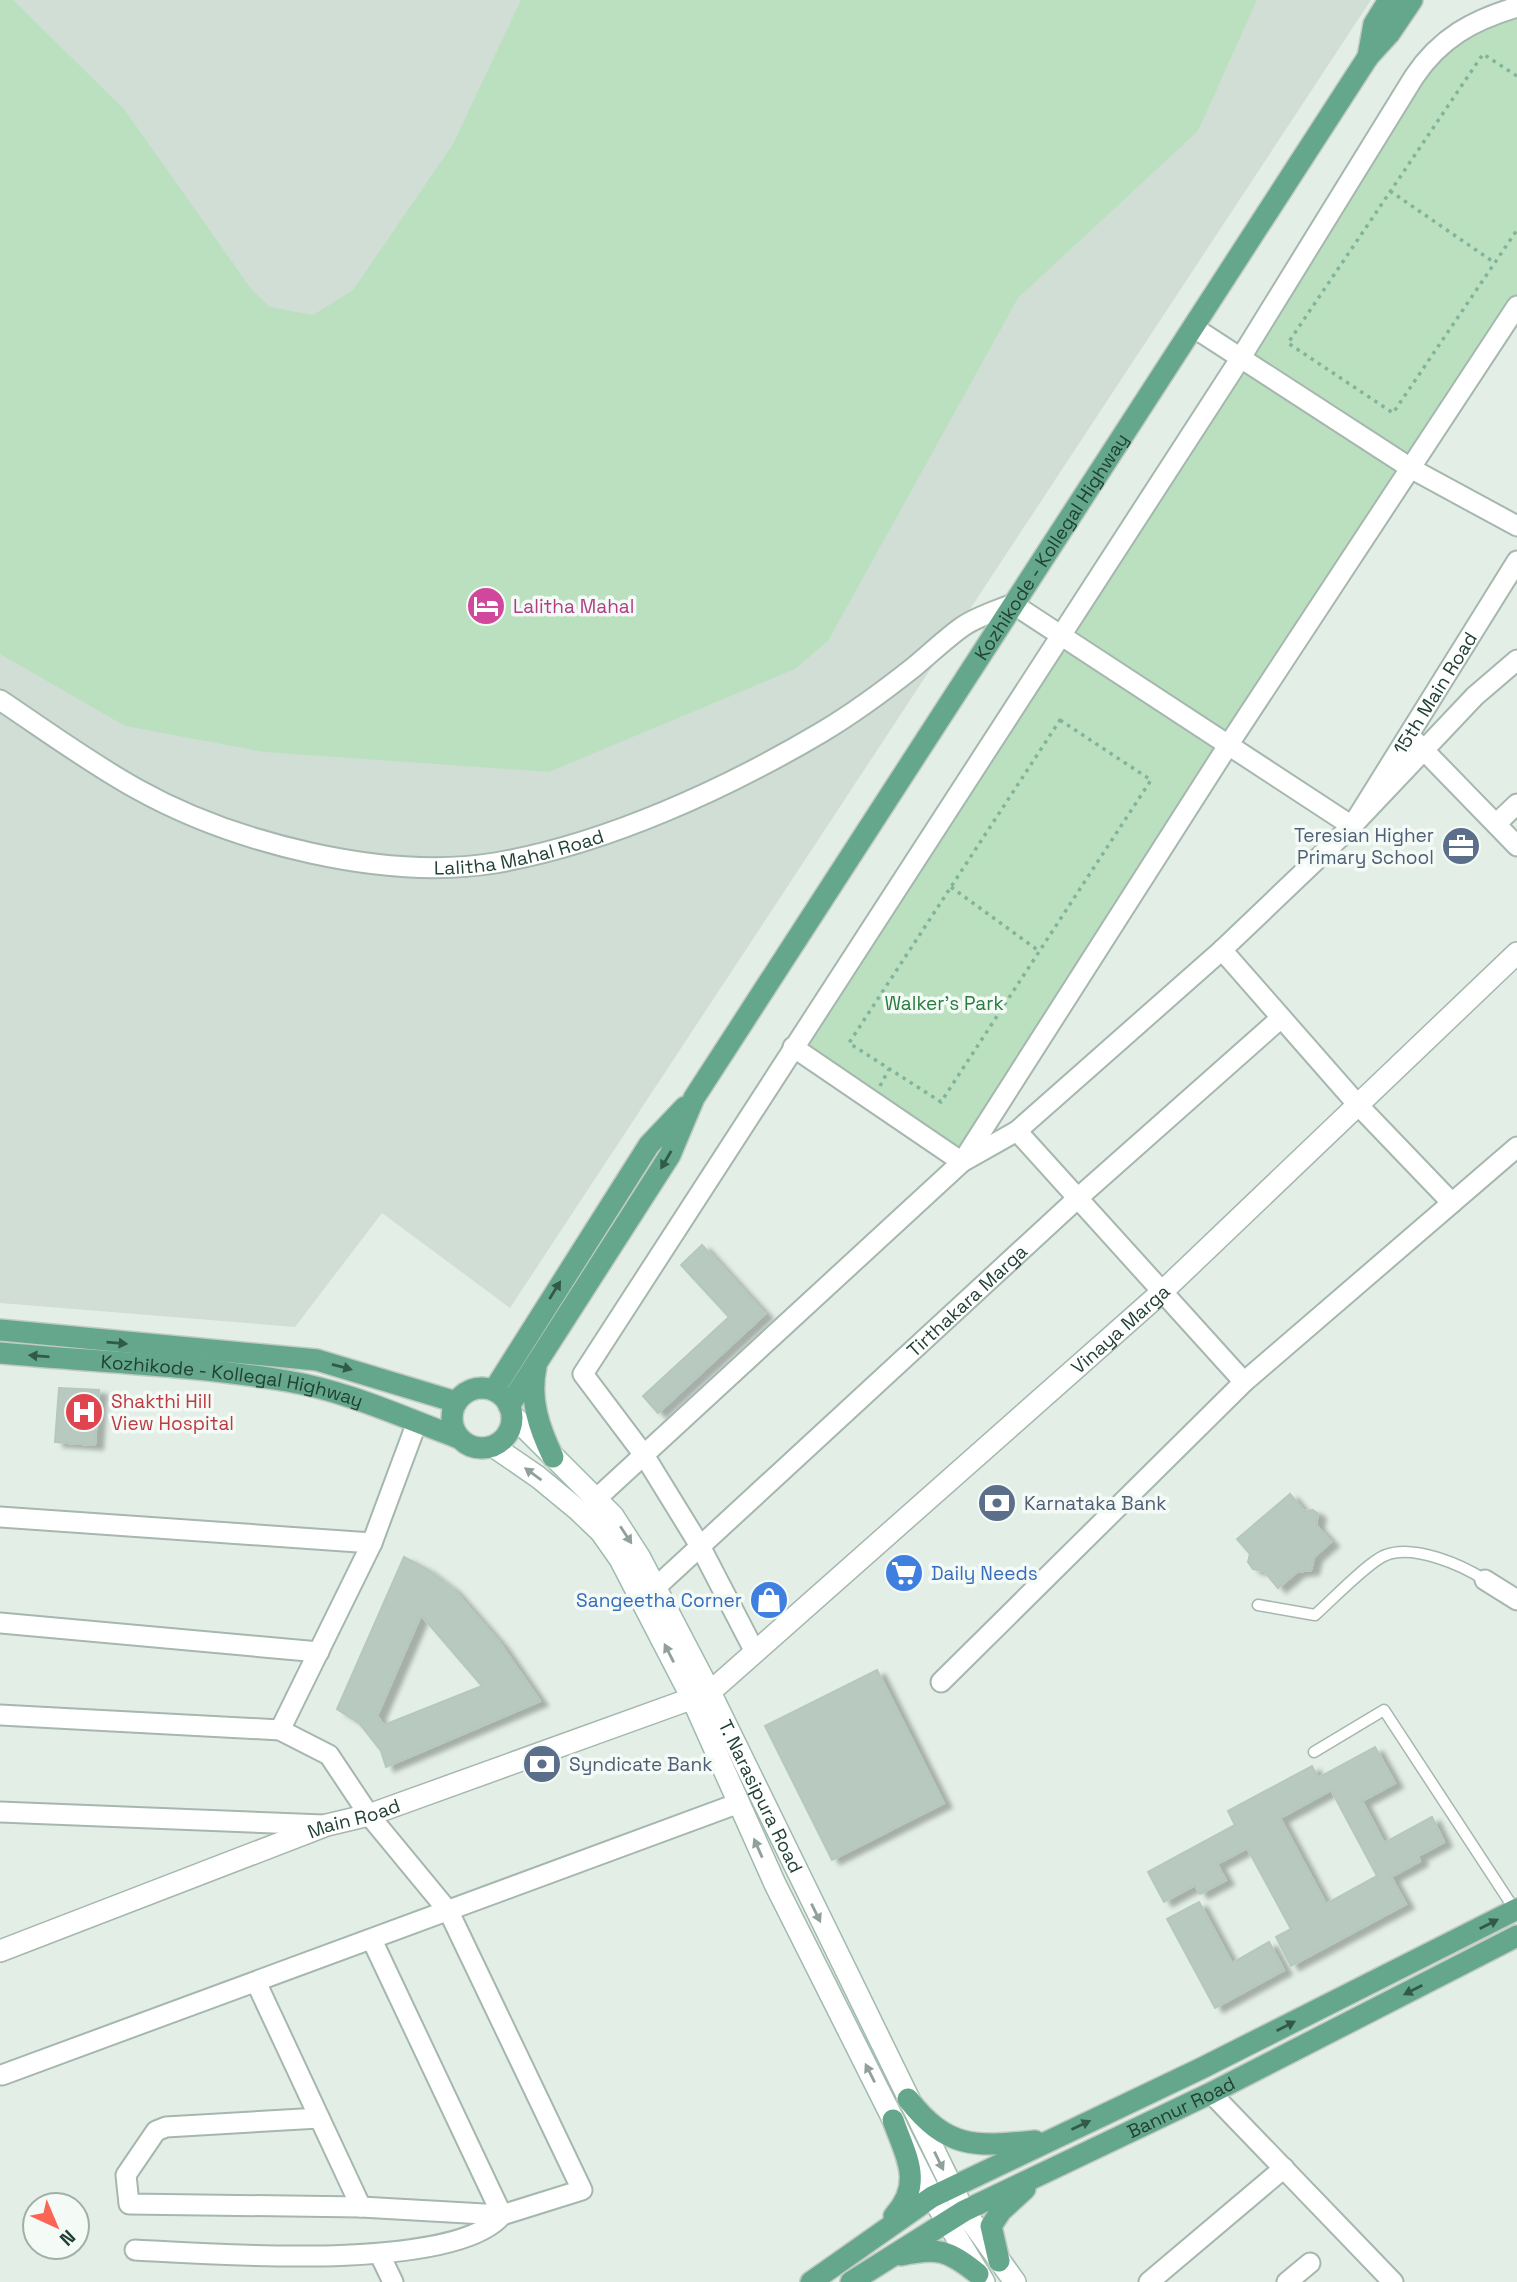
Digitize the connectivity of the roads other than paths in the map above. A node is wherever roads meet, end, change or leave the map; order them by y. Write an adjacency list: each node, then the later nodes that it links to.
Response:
1 (1389, 0): 4 (main road)
2 (1412, 0): 4 (main road, Kozhikode - Kollegal Highway)
3 (1517, 6): 7 (street)
4 (1368, 57): 6 (main road, Kozhikode - Kollegal Highway)
5 (1517, 306): 8 (street)
6 (1193, 327): 7 (street); 11 (main road, Kozhikode - Kollegal Highway)
7 (1240, 359): 8 (street); 12 (street)
8 (1412, 469): 9 (street); 16 (street)
9 (1517, 526)
10 (1517, 561): 15 (street, 15th Main Road)
11 (1013, 604): 12 (street); 14 (street, Lalitha Mahal Road); 26 (main road, Kozhikode - Kollegal Highway)
12 (1061, 636): 16 (street); 25 (street)
13 (1517, 660): 17 (street)
14 (0, 700)
15 (1407, 734): 17 (street); 20 (street, 15th Main Road)
16 (1227, 747): 20 (street); 30 (street)
17 (1424, 750): 19 (street); 20 (street)
18 (1517, 804): 19 (street)
19 (1496, 824): 21 (street)
20 (1352, 826): 22 (street)
21 (1517, 846)
22 (1222, 950): 24 (street); 28 (street)
23 (1517, 953): 27 (main road, Vinaya Marga)
24 (1280, 1018): 27 (street); 31 (street, Tirthakara Marga)
25 (793, 1047): 30 (street); 47 (street)
26 (694, 1098): 34 (main road, Kozhikode - Kollegal Highway, one-way to 26); 38 (main road, Kozhikode - Kollegal Highway, one-way to 38)
27 (1358, 1105): 32 (street); 33 (main road, Vinaya Marga)
28 (1017, 1131): 30 (street); 31 (street)
29 (1517, 1147): 32 (street)
30 (962, 1162): 47 (street)
31 (1079, 1197): 33 (street); 52 (street, Tirthakara Marga)
32 (1452, 1203): 39 (street)
33 (1163, 1291): 39 (street); 58 (main road, Vinaya Marga)
34 (531, 1328): 40 (main road); 41 (main road, Kozhikode - Kollegal Highway)
35 (0, 1331): 36 (main road, Kozhikode - Kollegal Highway)
36 (72, 1349): 37 (main road, Kozhikode - Kollegal Highway, one-way to 37); 40 (main road, Kozhikode - Kollegal Highway, one-way to 40); 44 (main road, Kozhikode - Kollegal Highway)
37 (0, 1353)
38 (538, 1362): 43 (main road, Kozhikode - Kollegal Highway); 48 (main road)
39 (1244, 1381): 60 (street)
40 (405, 1386): 42 (main road, Kozhikode - Kollegal Highway)
41 (494, 1390): 42 (main road); 43 (main road)
42 (456, 1402): 45 (main road)
43 (510, 1410): 46 (main road); 48 (main road, T. Narasipura Road)
44 (417, 1422): 45 (main road, Kozhikode - Kollegal Highway); 51 (street)
45 (459, 1438): 46 (main road)
46 (493, 1446): 61 (main road, T. Narasipura Road, one-way to 46)
47 (644, 1455): 49 (street); 52 (street)
48 (553, 1457): 49 (main road, T. Narasipura Road)
49 (596, 1499): 54 (main road, T. Narasipura Road, one-way to 54)
50 (0, 1517): 51 (street)
51 (372, 1543): 59 (street)
52 (700, 1546): 54 (street, Tirthakara Marga); 58 (street)
53 (1485, 1580): 55 (street); 56 (lane)
54 (655, 1588): 61 (main road, T. Narasipura Road)
55 (1517, 1600)
56 (1258, 1605)
57 (0, 1623): 59 (street)
58 (755, 1652): 61 (main road, Vinaya Marga)
59 (319, 1653): 63 (street)
60 (941, 1682)
61 (701, 1695): 65 (main road, T. Narasipura Road); 67 (main road, Main Road); 77 (main road, T. Narasipura Road, one-way to 77)
62 (0, 1715): 63 (street)
63 (280, 1730): 67 (street)
64 (1314, 1752): 69 (lane)
65 (738, 1803): 70 (street); 79 (main road, T. Narasipura Road, one-way to 65)
66 (0, 1812): 68 (street)
67 (369, 1815): 68 (main road, Main Road); 70 (street)
68 (327, 1825): 73 (main road, Main Road)
69 (1516, 1910): 80 (main road, one-way to 69)
70 (449, 1912): 72 (street); 87 (street)
71 (1517, 1936): 76 (main road, Bannur Road, one-way to 76)
72 (372, 1940): 74 (street); 87 (street)
73 (0, 1951)
74 (256, 1982): 75 (street); 78 (street)
75 (2, 2075)
76 (1211, 2093): 81 (street); 82 (main road, Bannur Road)
77 (908, 2099): 80 (main road); 83 (main road, T. Narasipura Road, one-way to 83)
78 (320, 2118): 85 (street); 85 (street)
79 (893, 2120): 84 (main road, T. Narasipura Road); 89 (main road)
80 (1051, 2140): 83 (main road)
81 (1283, 2168): 100 (street); 102 (street)
82 (1046, 2172): 86 (main road, Bannur Road); 93 (main road)
83 (952, 2187): 84 (main road); 86 (main road, T. Narasipura Road)
84 (932, 2197): 88 (main road, T. Narasipura Road); 89 (main road)
85 (361, 2207): 87 (street)
86 (964, 2211): 88 (main road, Bannur Road); 93 (main road, T. Narasipura Road)
87 (502, 2215): 91 (street)
88 (945, 2222): 92 (main road, Bannur Road); 95 (main road, T. Narasipura Road)
89 (871, 2240): 97 (main road)
90 (135, 2250): 91 (street)
91 (380, 2255): 96 (street)
92 (887, 2259): 95 (main road); 98 (main road, Bannur Road)
93 (999, 2261): 99 (main road, T. Narasipura Road)
94 (1310, 2263): 101 (street)
95 (981, 2278)
96 (393, 2282)
97 (811, 2282)
98 (851, 2282)
99 (1015, 2282)
100 (1149, 2282)
101 (1287, 2282)
102 (1393, 2282)

